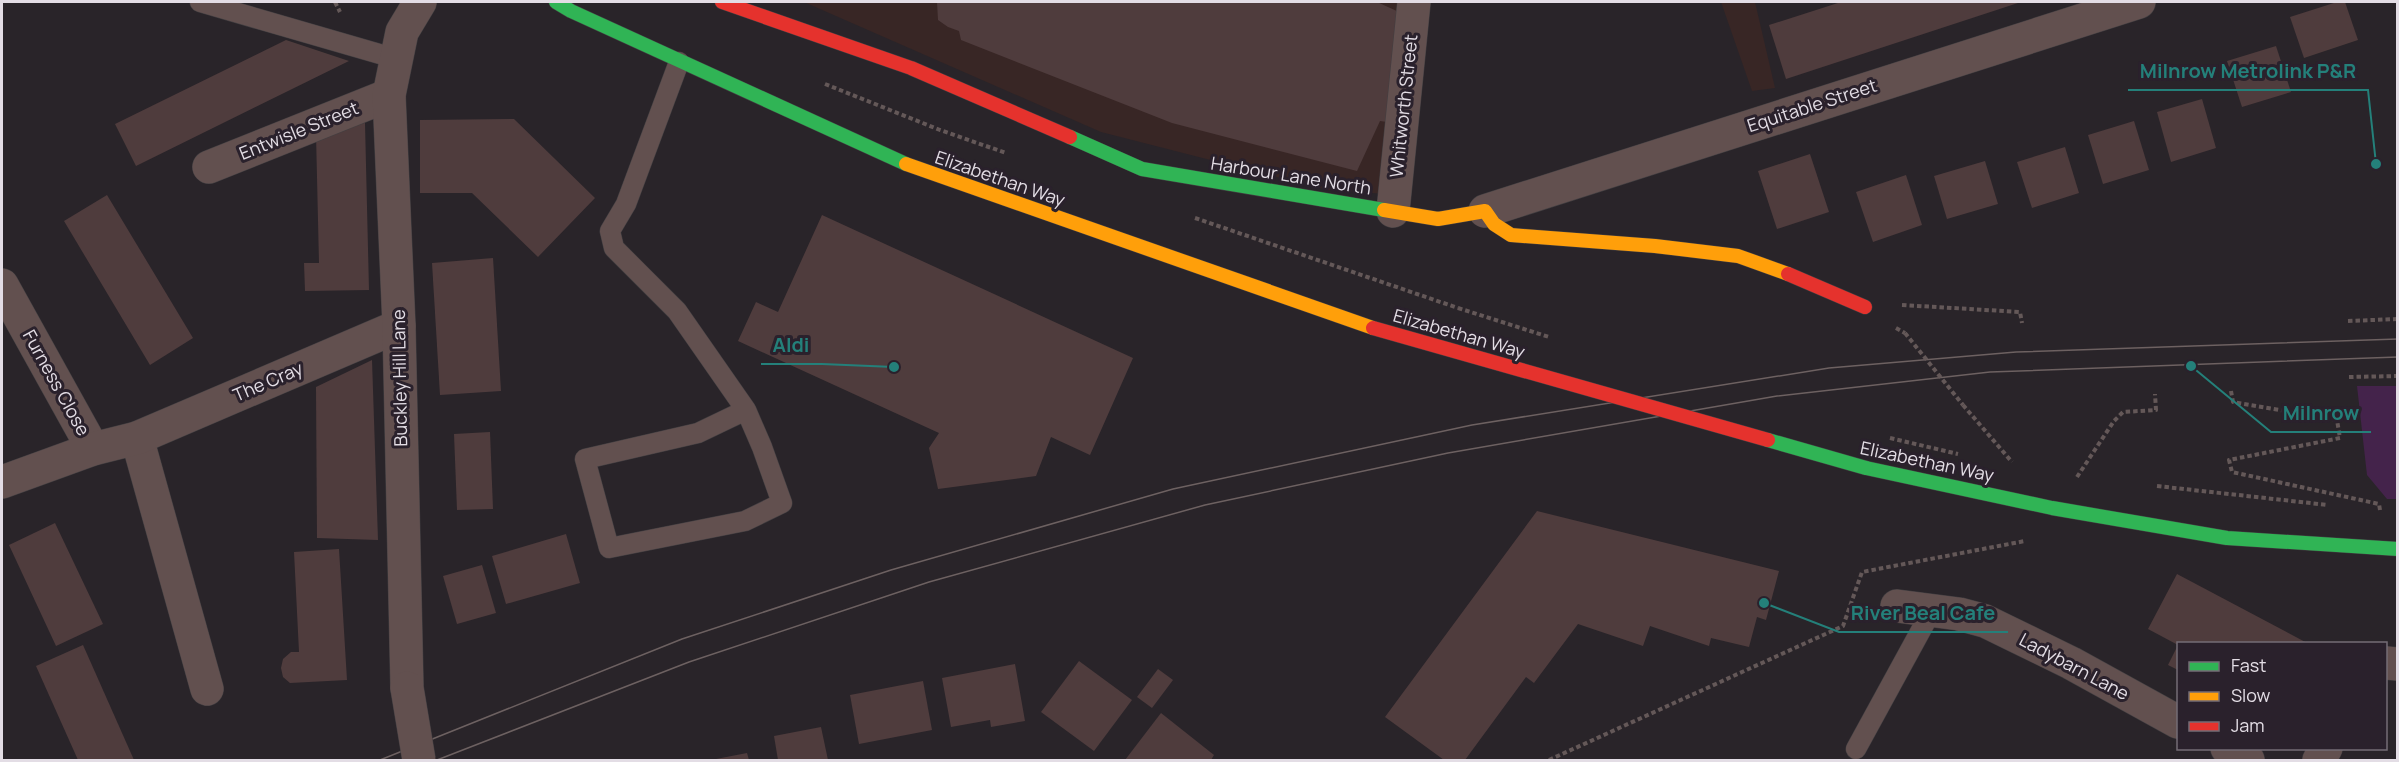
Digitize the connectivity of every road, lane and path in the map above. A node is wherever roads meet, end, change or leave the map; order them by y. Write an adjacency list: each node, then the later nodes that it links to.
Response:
1 (200, 2): 7 (lane)
2 (420, 2): 7 (street, Buckley Hill Lane)
3 (556, 2): 8 (main road, Elizabethan Way)
4 (722, 2): 11 (main road, Harbour Lane North)
5 (1414, 2): 11 (street, Whitworth Street)
6 (2139, 2): 12 (street, Equitable Street)
7 (397, 59): 9 (street, Buckley Hill Lane)
8 (679, 62): 25 (lane); 39 (main road, Elizabethan Way, bridge)
9 (389, 95): 10 (street, Entwisle Street); 19 (street, Buckley Hill Lane)
10 (209, 166)
11 (1393, 211): 12 (main road, Harbour Lane North)
12 (1485, 211): 15 (main road)
13 (2, 285): 27 (street, Furness Close)
14 (1892, 305): 18 (path)
15 (1865, 307)
16 (2397, 319): 17 (path)
17 (2348, 321)
18 (2022, 323)
19 (399, 326): 26 (street, The Cray); 46 (street, Buckley Hill Lane, bridge)
20 (1905, 333): 28 (path, bridge)
21 (2397, 376): 22 (path)
22 (2349, 377)
23 (2232, 391): 36 (path)
24 (2155, 394): 30 (path)
25 (746, 410): 25 (lane)
26 (137, 438): 27 (street, The Cray); 42 (street)
27 (93, 449): 32 (street, The Cray)
28 (2018, 468)
29 (2065, 475): 30 (path)
30 (2077, 477): 31 (path)
31 (2089, 478)
32 (2, 482)
33 (2147, 485): 34 (path)
34 (2333, 505)
35 (2368, 509): 36 (path)
36 (2380, 510): 37 (path)
37 (2389, 511)
38 (2031, 540): 47 (path)
39 (2397, 549)
40 (1897, 606): 41 (street, Ladybarn Lane)
41 (1932, 610): 43 (street, Ladybarn Lane); 44 (lane)
42 (207, 689)
43 (2177, 721)
44 (1856, 749)
45 (2230, 750): 48 (street)
46 (419, 760)
47 (1549, 760)
48 (2248, 760)

